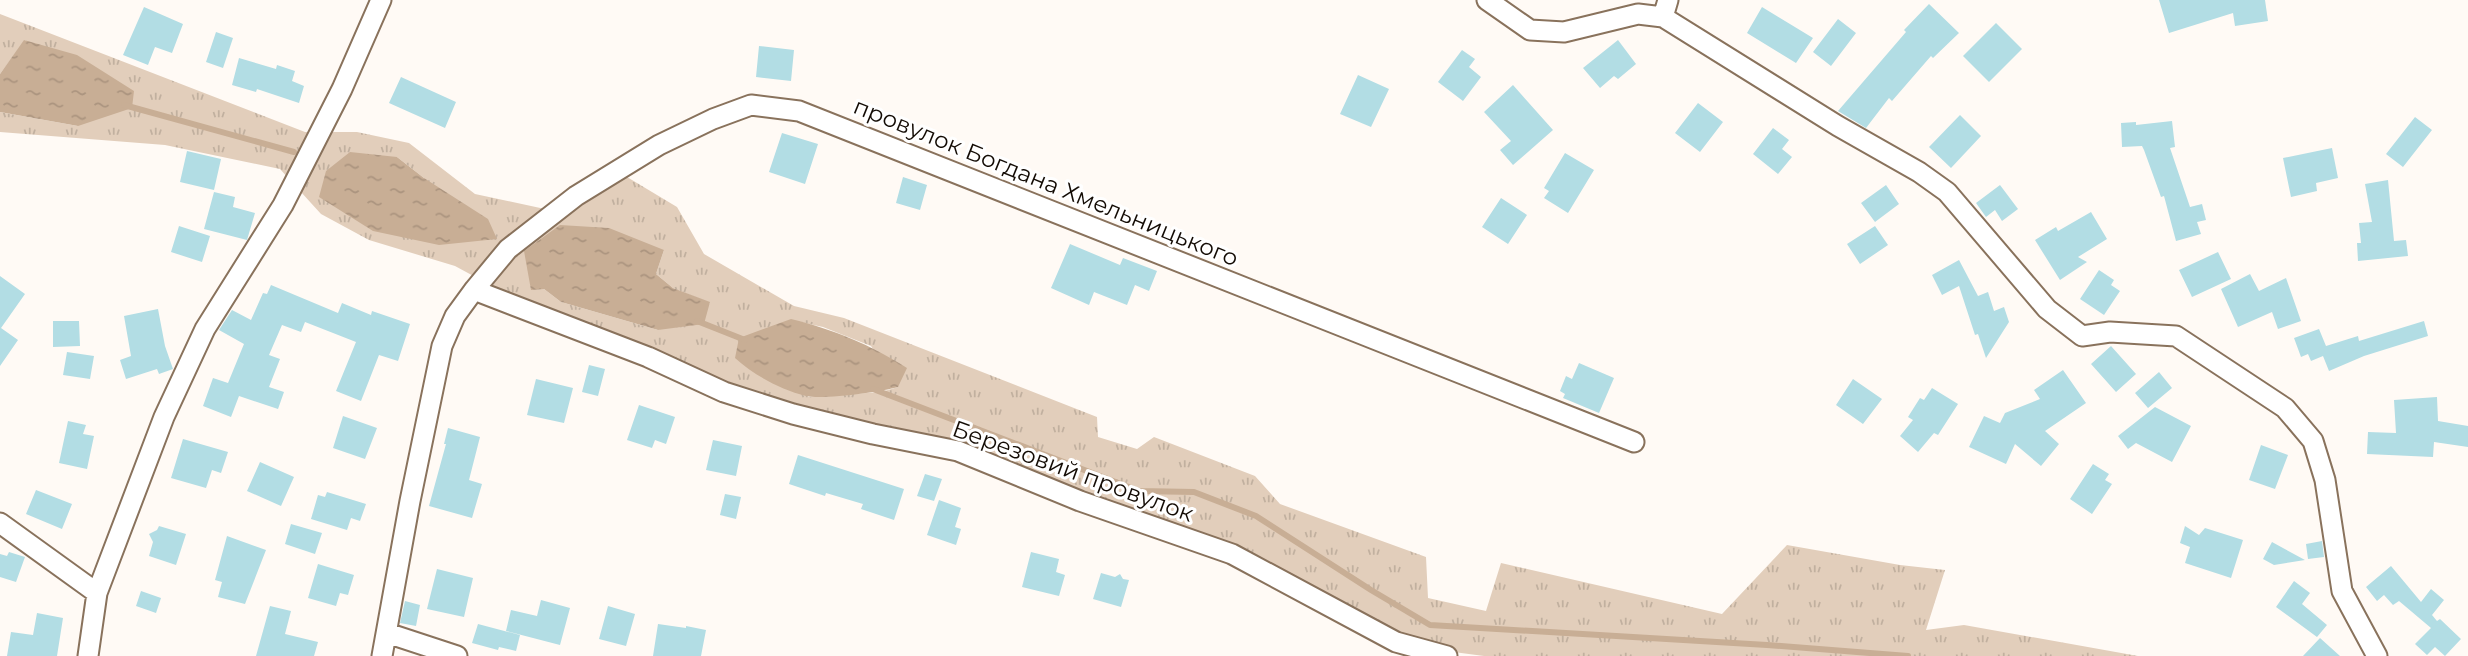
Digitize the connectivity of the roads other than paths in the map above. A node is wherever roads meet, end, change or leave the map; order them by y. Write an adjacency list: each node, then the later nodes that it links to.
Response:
1 (381, 0): 7 (street)
2 (1487, 0): 3 (street)
3 (1666, 8): 13 (street)
4 (474, 290): 5 (street, провулок Богдана Хмельницького); 8 (street, провулок Богдана Хмельницького); 12 (street, Березовий провулок)
5 (1634, 442)
6 (0, 523): 7 (street)
7 (97, 593): 9 (street)
8 (387, 633): 10 (street, провулок Богдана Хмельницького); 11 (street)
9 (88, 656)
10 (382, 656)
11 (457, 656)
12 (1447, 656)
13 (2377, 656)

